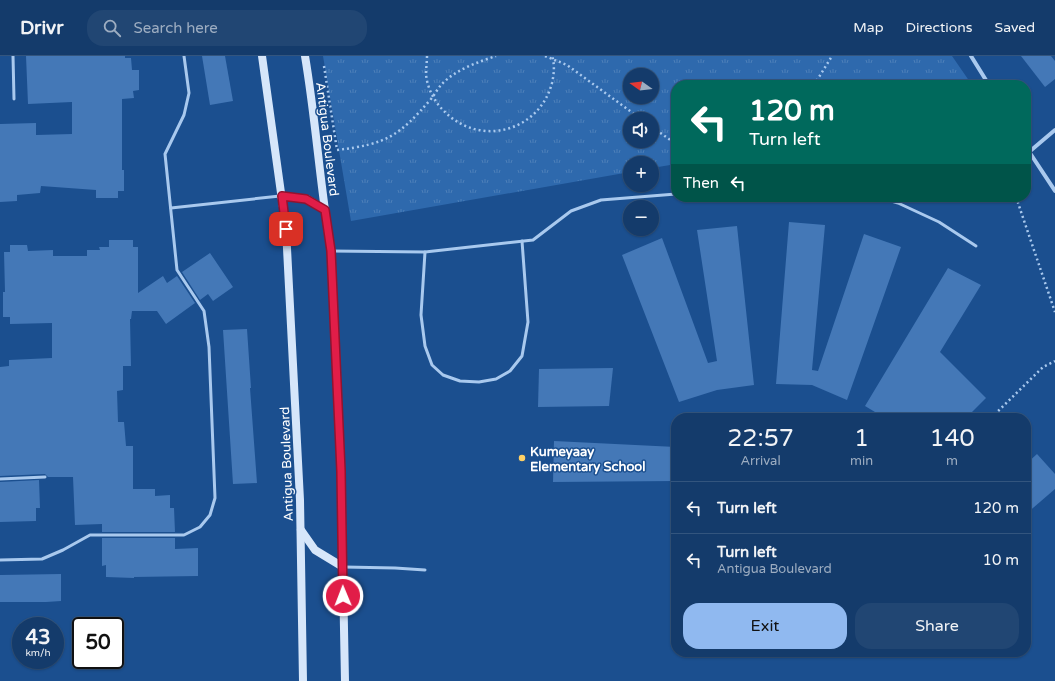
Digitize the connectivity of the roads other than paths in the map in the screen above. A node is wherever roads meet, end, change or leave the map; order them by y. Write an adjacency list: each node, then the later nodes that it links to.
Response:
1 (13, 56): 7 (lane)
2 (184, 56): 15 (lane)
3 (262, 56): 13 (main road, Antigua Boulevard)
4 (305, 56): 16 (main road, Antigua Boulevard)
5 (971, 56): 6 (street)
6 (986, 80)
7 (14, 99)
8 (1055, 130): 9 (street)
9 (1031, 150)
10 (1031, 155): 11 (street)
11 (1055, 191)
12 (671, 194): 17 (lane)
13 (282, 196): 15 (lane); 16 (main road); 23 (main road, Antigua Boulevard)
14 (895, 202): 18 (lane)
15 (171, 208): 24 (lane)
16 (325, 210): 19 (main road, Antigua Boulevard)
17 (522, 242): 20 (lane); 20 (lane)
18 (976, 246)
19 (331, 251): 20 (lane); 25 (main road, Antigua Boulevard)
20 (425, 252)
21 (45, 477): 22 (lane)
22 (0, 478)
23 (301, 530): 25 (main road); 27 (main road, Antigua Boulevard)
24 (0, 560)
25 (343, 567): 26 (lane); 28 (main road, Antigua Boulevard)
26 (424, 570)
27 (303, 681)
28 (345, 681)

